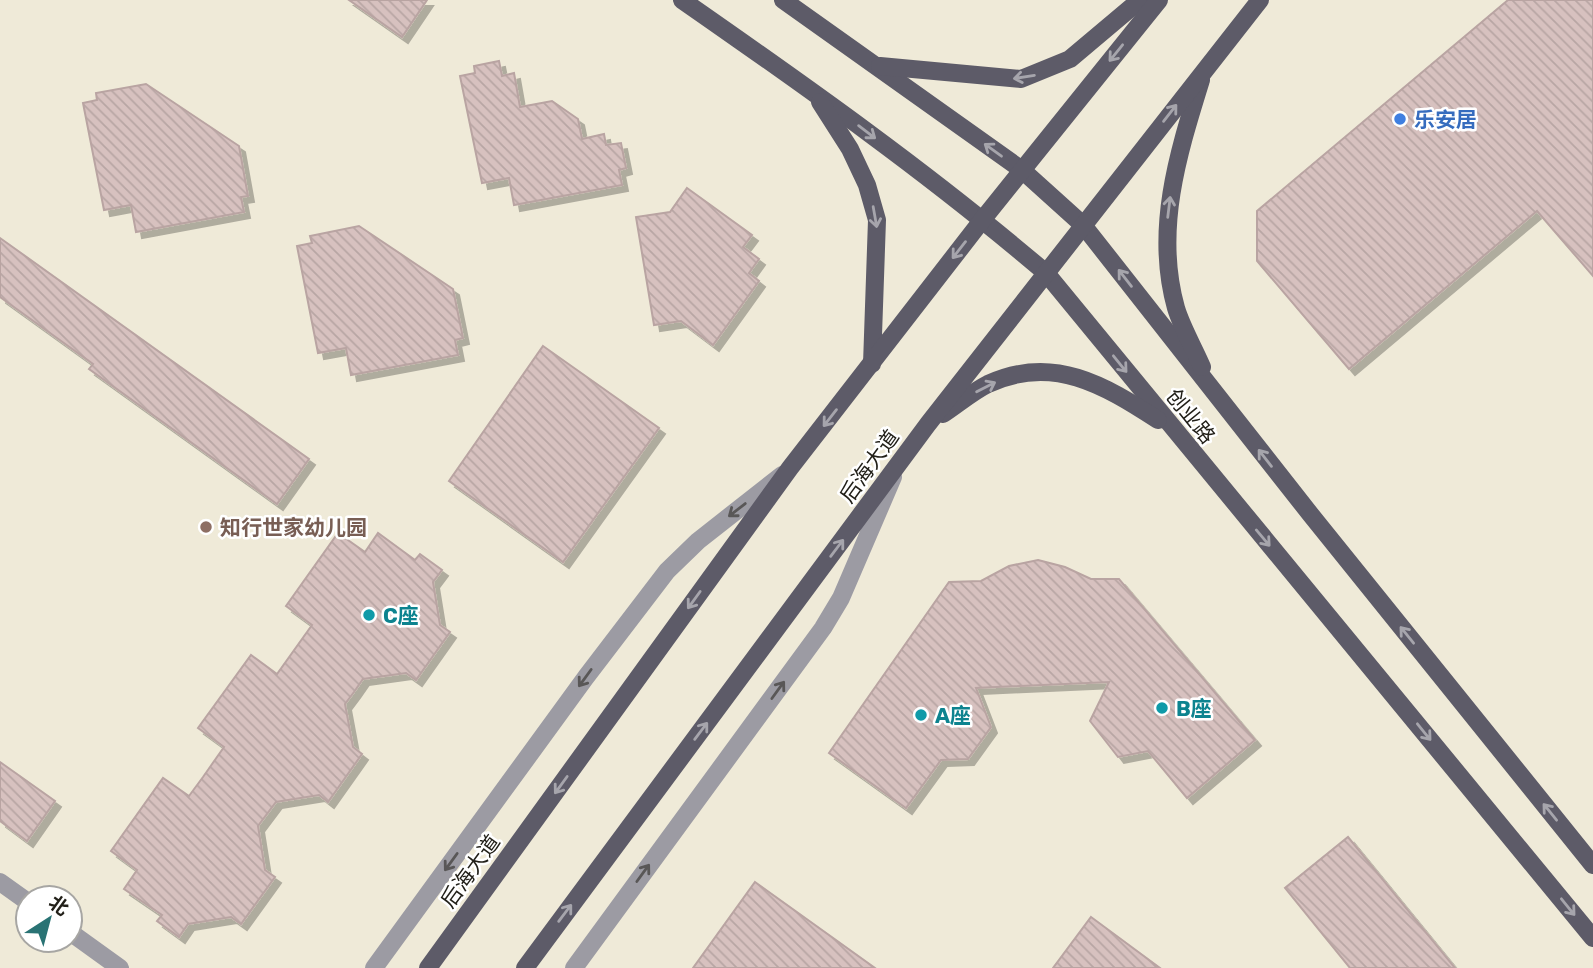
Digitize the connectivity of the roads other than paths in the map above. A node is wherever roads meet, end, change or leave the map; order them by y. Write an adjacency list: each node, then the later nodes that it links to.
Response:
1 (682, 0): 10 (main road, 创业路)
2 (783, 0): 8 (main road, 创业路)
3 (1140, 0): 8 (main road, one-way to 8)
4 (1159, 0): 11 (main road, 后海大道, one-way to 11)
5 (1260, 0): 7 (main road, 后海大道)
6 (1268, 0): 7 (main road)
7 (1245, 18): 9 (main road, 后海大道)
8 (879, 66): 11 (main road, 创业路, one-way to 8)
9 (1205, 67): 13 (main road, 后海大道, one-way to 9); 16 (main road, one-way to 9)
10 (813, 91): 12 (main road, 创业路, one-way to 12); 15 (main road, one-way to 15)
11 (1022, 170): 12 (main road, 后海大道); 13 (main road, 创业路)
12 (983, 219): 14 (main road, 创业路); 15 (main road, 后海大道, one-way to 15)
13 (1083, 225): 14 (main road, 后海大道); 16 (main road, 创业路, one-way to 13)
14 (1046, 273): 17 (main road, 后海大道); 18 (main road, 创业路, one-way to 18)
15 (872, 364): 20 (main road, 后海大道, one-way to 20)
16 (1212, 390): 21 (main road, 创业路, one-way to 16)
17 (928, 424): 18 (main road, one-way to 18); 19 (main road, 后海大道)
18 (1172, 429): 22 (main road, 创业路, one-way to 22)
19 (897, 467): 27 (main road, 后海大道, one-way to 19); 28 (street, one-way to 19)
20 (790, 468): 25 (street, one-way to 25); 26 (main road, 后海大道, one-way to 26)
21 (1593, 865)
22 (1593, 938)
23 (84, 942): 24 (street)
24 (120, 968)
25 (374, 968)
26 (428, 968)
27 (525, 968)
28 (574, 968)

